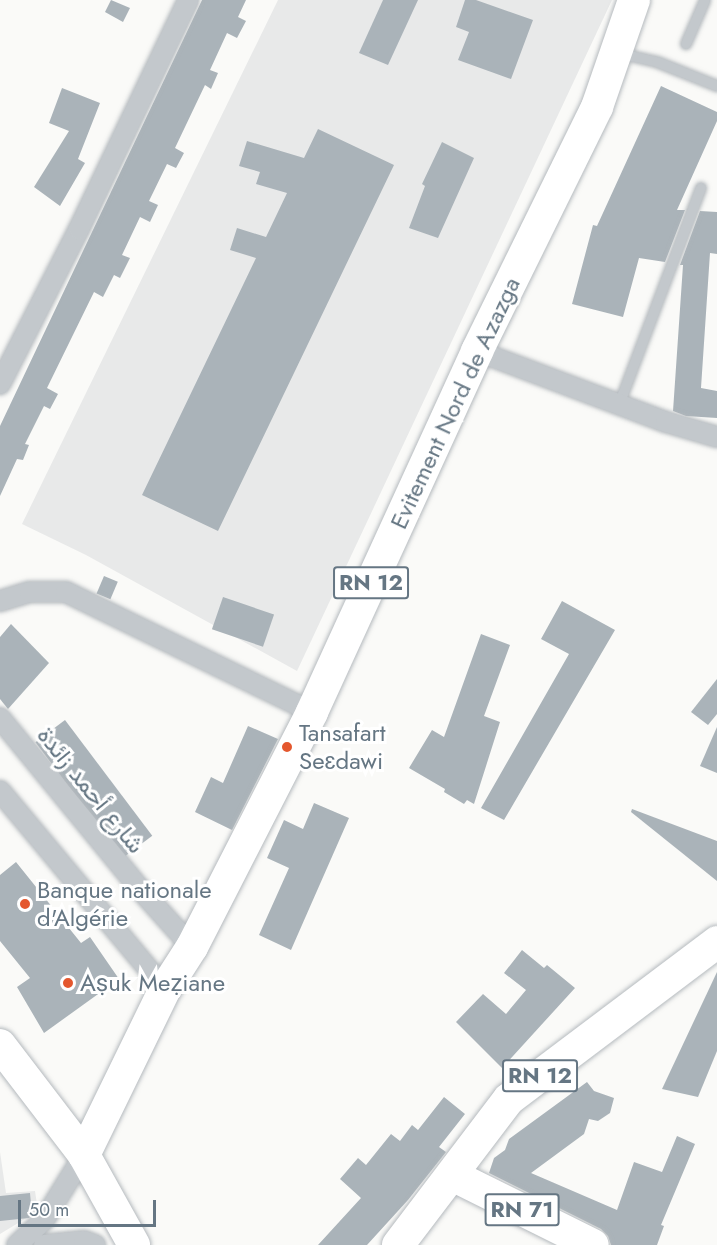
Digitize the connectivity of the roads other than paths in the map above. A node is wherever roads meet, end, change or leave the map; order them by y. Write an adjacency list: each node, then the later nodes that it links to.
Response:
1 (188, 0): 9 (street)
2 (634, 0): 5 (main road, Evitement Nord de Azazga / RN 12)
3 (705, 0): 4 (lane)
4 (686, 44)
5 (617, 52): 6 (lane); 8 (main road, Evitement Nord de Azazga / RN 12)
6 (717, 86)
7 (701, 188): 10 (lane)
8 (477, 351): 10 (street); 13 (main road, Evitement Nord de Azazga / RN 12)
9 (0, 384)
10 (619, 405): 11 (street)
11 (717, 438)
12 (0, 601): 13 (street)
13 (312, 712): 17 (main road, Evitement Nord de Azazga / RN 12)
14 (0, 718): 17 (street, شارع أحمد زائدة)
15 (0, 791): 18 (street)
16 (715, 946): 21 (main road, RN 12)
17 (192, 947): 18 (main road, Evitement Nord de Azazga / RN 12)
18 (165, 989): 20 (main road, Evitement Nord de Azazga / RN 12)
19 (0, 1045): 20 (main road)
20 (84, 1155): 22 (street); 25 (main road)
21 (452, 1175): 26 (main road, RN 12); 27 (main road, RN 71)
22 (17, 1245)
23 (44, 1245): 24 (street)
24 (95, 1245)
25 (134, 1245)
26 (398, 1245)
27 (593, 1245)

